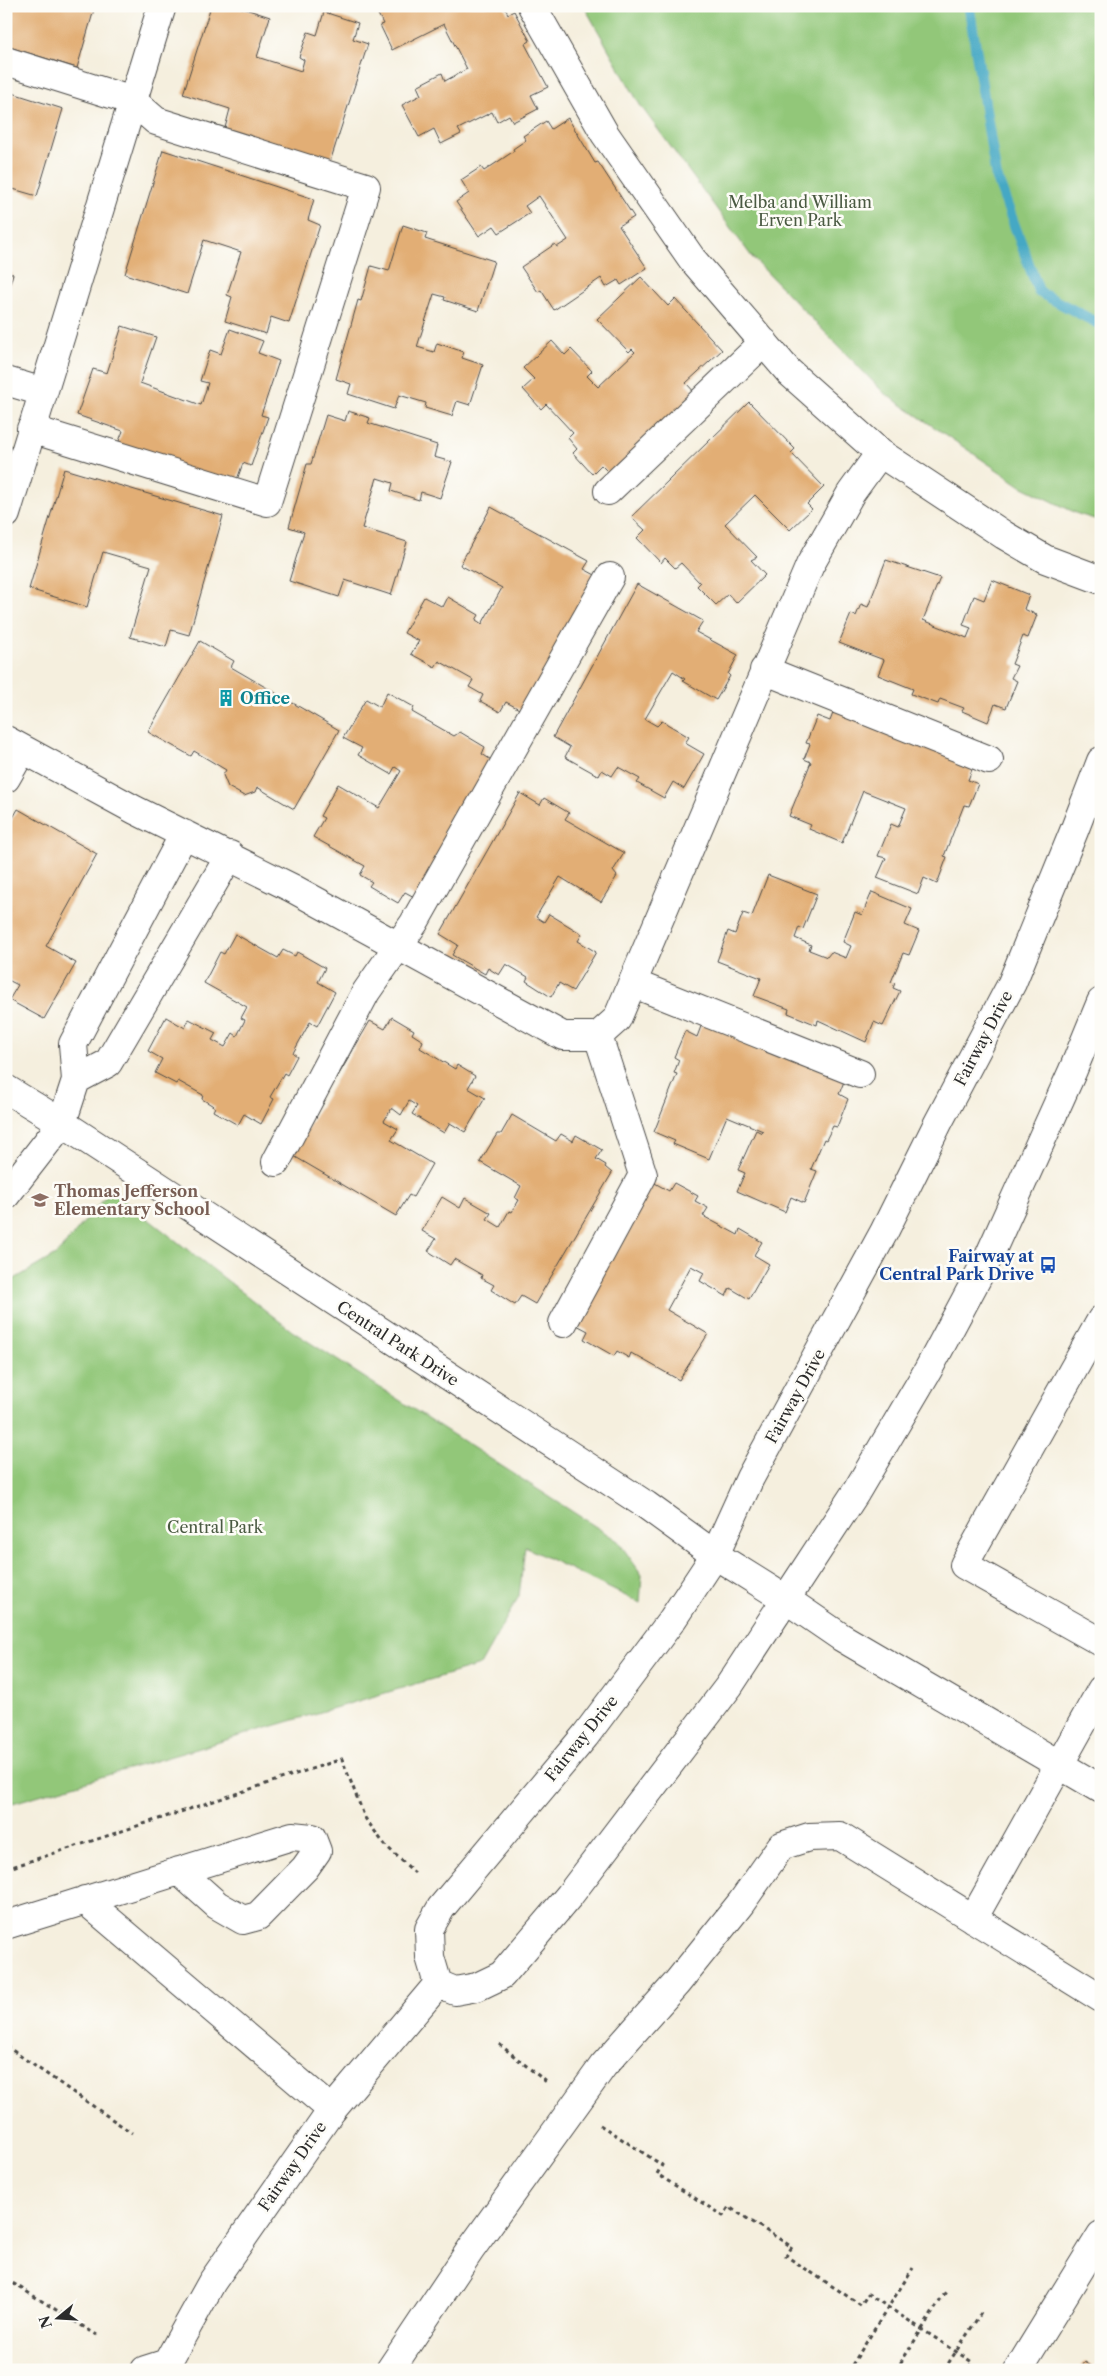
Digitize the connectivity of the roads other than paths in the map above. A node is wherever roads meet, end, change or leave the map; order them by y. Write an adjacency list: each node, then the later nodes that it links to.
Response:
1 (162, 6): 4 (main road)
2 (532, 6): 5 (main road)
3 (6, 61): 4 (main road)
4 (132, 101): 7 (main road); 8 (main road)
5 (764, 342): 9 (main road); 10 (main road)
6 (6, 381): 7 (main road)
7 (43, 392): 8 (main road)
8 (32, 429): 11 (main road)
9 (880, 453): 13 (main road); 14 (main road)
10 (608, 491)
11 (6, 514)
12 (610, 577): 21 (main road)
13 (1101, 580)
14 (764, 670): 16 (main road); 22 (main road)
15 (14, 745): 18 (main road); 19 (main road)
16 (989, 760)
17 (1101, 761): 33 (main road, Fairway Drive)
18 (6, 778)
19 (184, 834): 20 (main road); 26 (main road)
20 (230, 855): 21 (main road); 26 (main road)
21 (398, 946): 24 (main road); 29 (main road)
22 (632, 983): 24 (main road); 25 (main road)
23 (1101, 1002): 34 (main road)
24 (598, 1036): 32 (main road)
25 (860, 1074)
26 (76, 1080): 28 (main road)
27 (6, 1090): 28 (main road, Central Park Drive)
28 (62, 1123): 30 (main road); 33 (main road, Central Park Drive)
29 (276, 1162)
30 (6, 1195)
31 (1101, 1320): 35 (main road)
32 (563, 1323)
33 (715, 1555): 34 (main road, Central Park Drive); 43 (main road, Fairway Drive)
34 (787, 1600): 37 (main road, Central Park Drive); 43 (main road)
35 (1101, 1642)
36 (1101, 1690): 37 (main road)
37 (1059, 1765): 38 (main road, Central Park Drive); 41 (main road)
38 (1101, 1789)
39 (179, 1871): 40 (main road)
40 (85, 1900): 42 (main road); 45 (main road)
41 (973, 1919): 44 (main road); 48 (main road)
42 (6, 1925)
43 (438, 1984): 45 (main road, Fairway Drive)
44 (1101, 1998)
45 (332, 2110): 47 (main road, Fairway Drive)
46 (1101, 2234): 49 (main road)
47 (160, 2368)
48 (390, 2370)
49 (1018, 2370)

